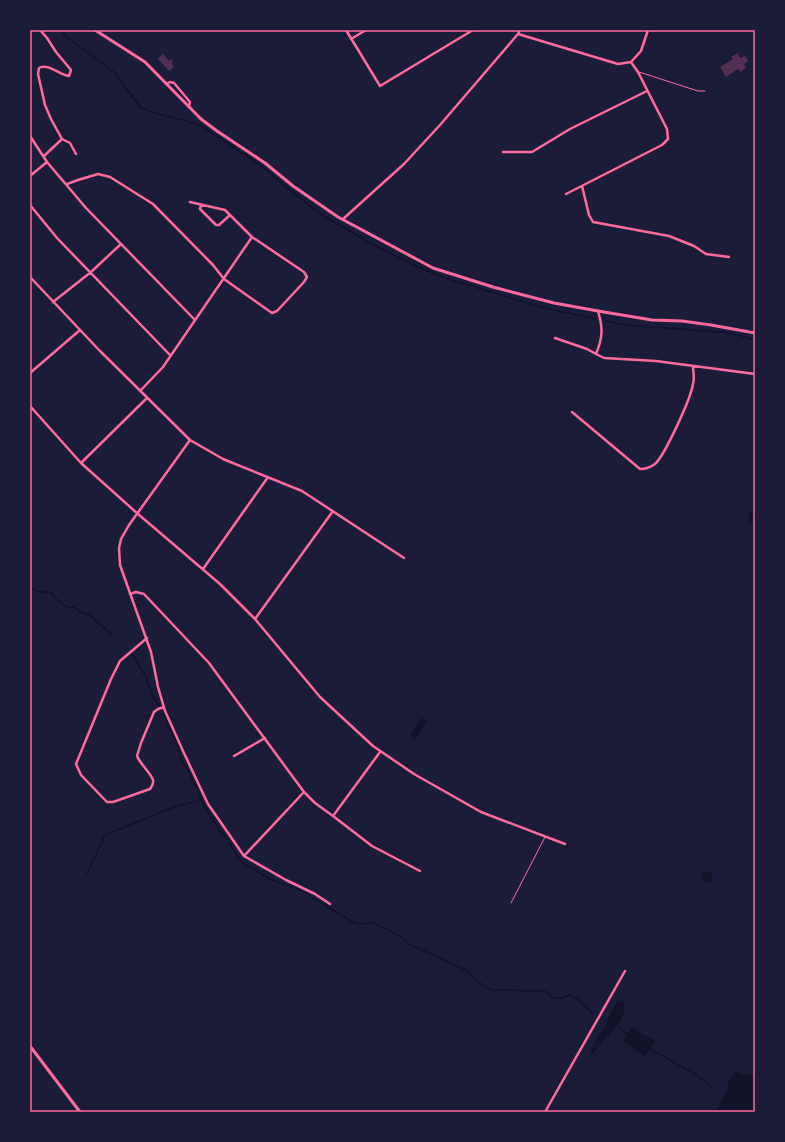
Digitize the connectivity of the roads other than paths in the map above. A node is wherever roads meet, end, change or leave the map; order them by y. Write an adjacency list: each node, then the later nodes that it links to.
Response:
1 (40, 30): 17 (street)
2 (95, 30): 12 (street)
3 (346, 30): 9 (street)
4 (366, 30): 9 (street)
5 (473, 30): 9 (street)
6 (520, 30): 8 (street)
7 (648, 30): 10 (street)
8 (518, 34): 10 (street); 30 (street)
9 (351, 39)
10 (631, 62): 11 (street)
11 (638, 72): 13 (street); 14 (lane)
12 (166, 84): 15 (street); 15 (street)
13 (647, 91): 18 (street); 24 (street)
14 (705, 91)
15 (189, 107): 30 (street)
16 (30, 136): 20 (street)
17 (62, 139): 19 (street); 20 (street)
18 (503, 152)
19 (76, 154)
20 (44, 156): 21 (street)
21 (47, 162): 22 (street); 23 (street)
22 (30, 176)
23 (67, 184): 32 (street); 36 (street)
24 (582, 186): 25 (street); 33 (street)
25 (566, 194)
26 (190, 202): 28 (street)
27 (30, 205): 34 (street)
28 (201, 205): 29 (street); 29 (street)
29 (230, 215): 31 (street)
30 (343, 220): 38 (street)
31 (252, 237): 36 (street); 36 (street)
32 (121, 244): 34 (street); 39 (street)
33 (728, 257)
34 (91, 272): 37 (street); 44 (street)
35 (30, 277): 37 (street)
36 (224, 279): 39 (street)
37 (53, 302): 40 (street)
38 (598, 311): 41 (street); 43 (street)
39 (195, 320): 44 (street)
40 (80, 330): 46 (street); 48 (street)
41 (755, 333)
42 (555, 338): 43 (street)
43 (596, 354): 45 (street)
44 (170, 355): 48 (street)
45 (693, 366): 47 (street); 51 (street)
46 (30, 373)
47 (755, 374)
48 (140, 391): 49 (street)
49 (147, 398): 52 (street); 53 (street)
50 (30, 406): 53 (street)
51 (572, 412)
52 (190, 440): 54 (street); 56 (street)
53 (81, 463): 56 (street)
54 (268, 477): 55 (street); 58 (street)
55 (333, 511): 57 (street); 60 (street)
56 (138, 514): 58 (street); 59 (street)
57 (404, 558)
58 (203, 569): 60 (street)
59 (130, 594): 61 (street); 63 (street)
60 (255, 619): 64 (street)
61 (146, 638): 62 (street); 62 (street)
62 (164, 707): 70 (street)
63 (264, 738): 65 (street); 66 (street)
64 (380, 752): 67 (street); 68 (street)
65 (234, 756)
66 (304, 792): 67 (street); 70 (street)
67 (334, 816): 71 (street)
68 (545, 837): 69 (street); 72 (lane)
69 (565, 844)
70 (244, 856): 73 (street)
71 (420, 871)
72 (511, 903)
73 (330, 904)
74 (625, 971): 77 (street)
75 (30, 1046): 76 (street)
76 (80, 1112)
77 (544, 1112)

